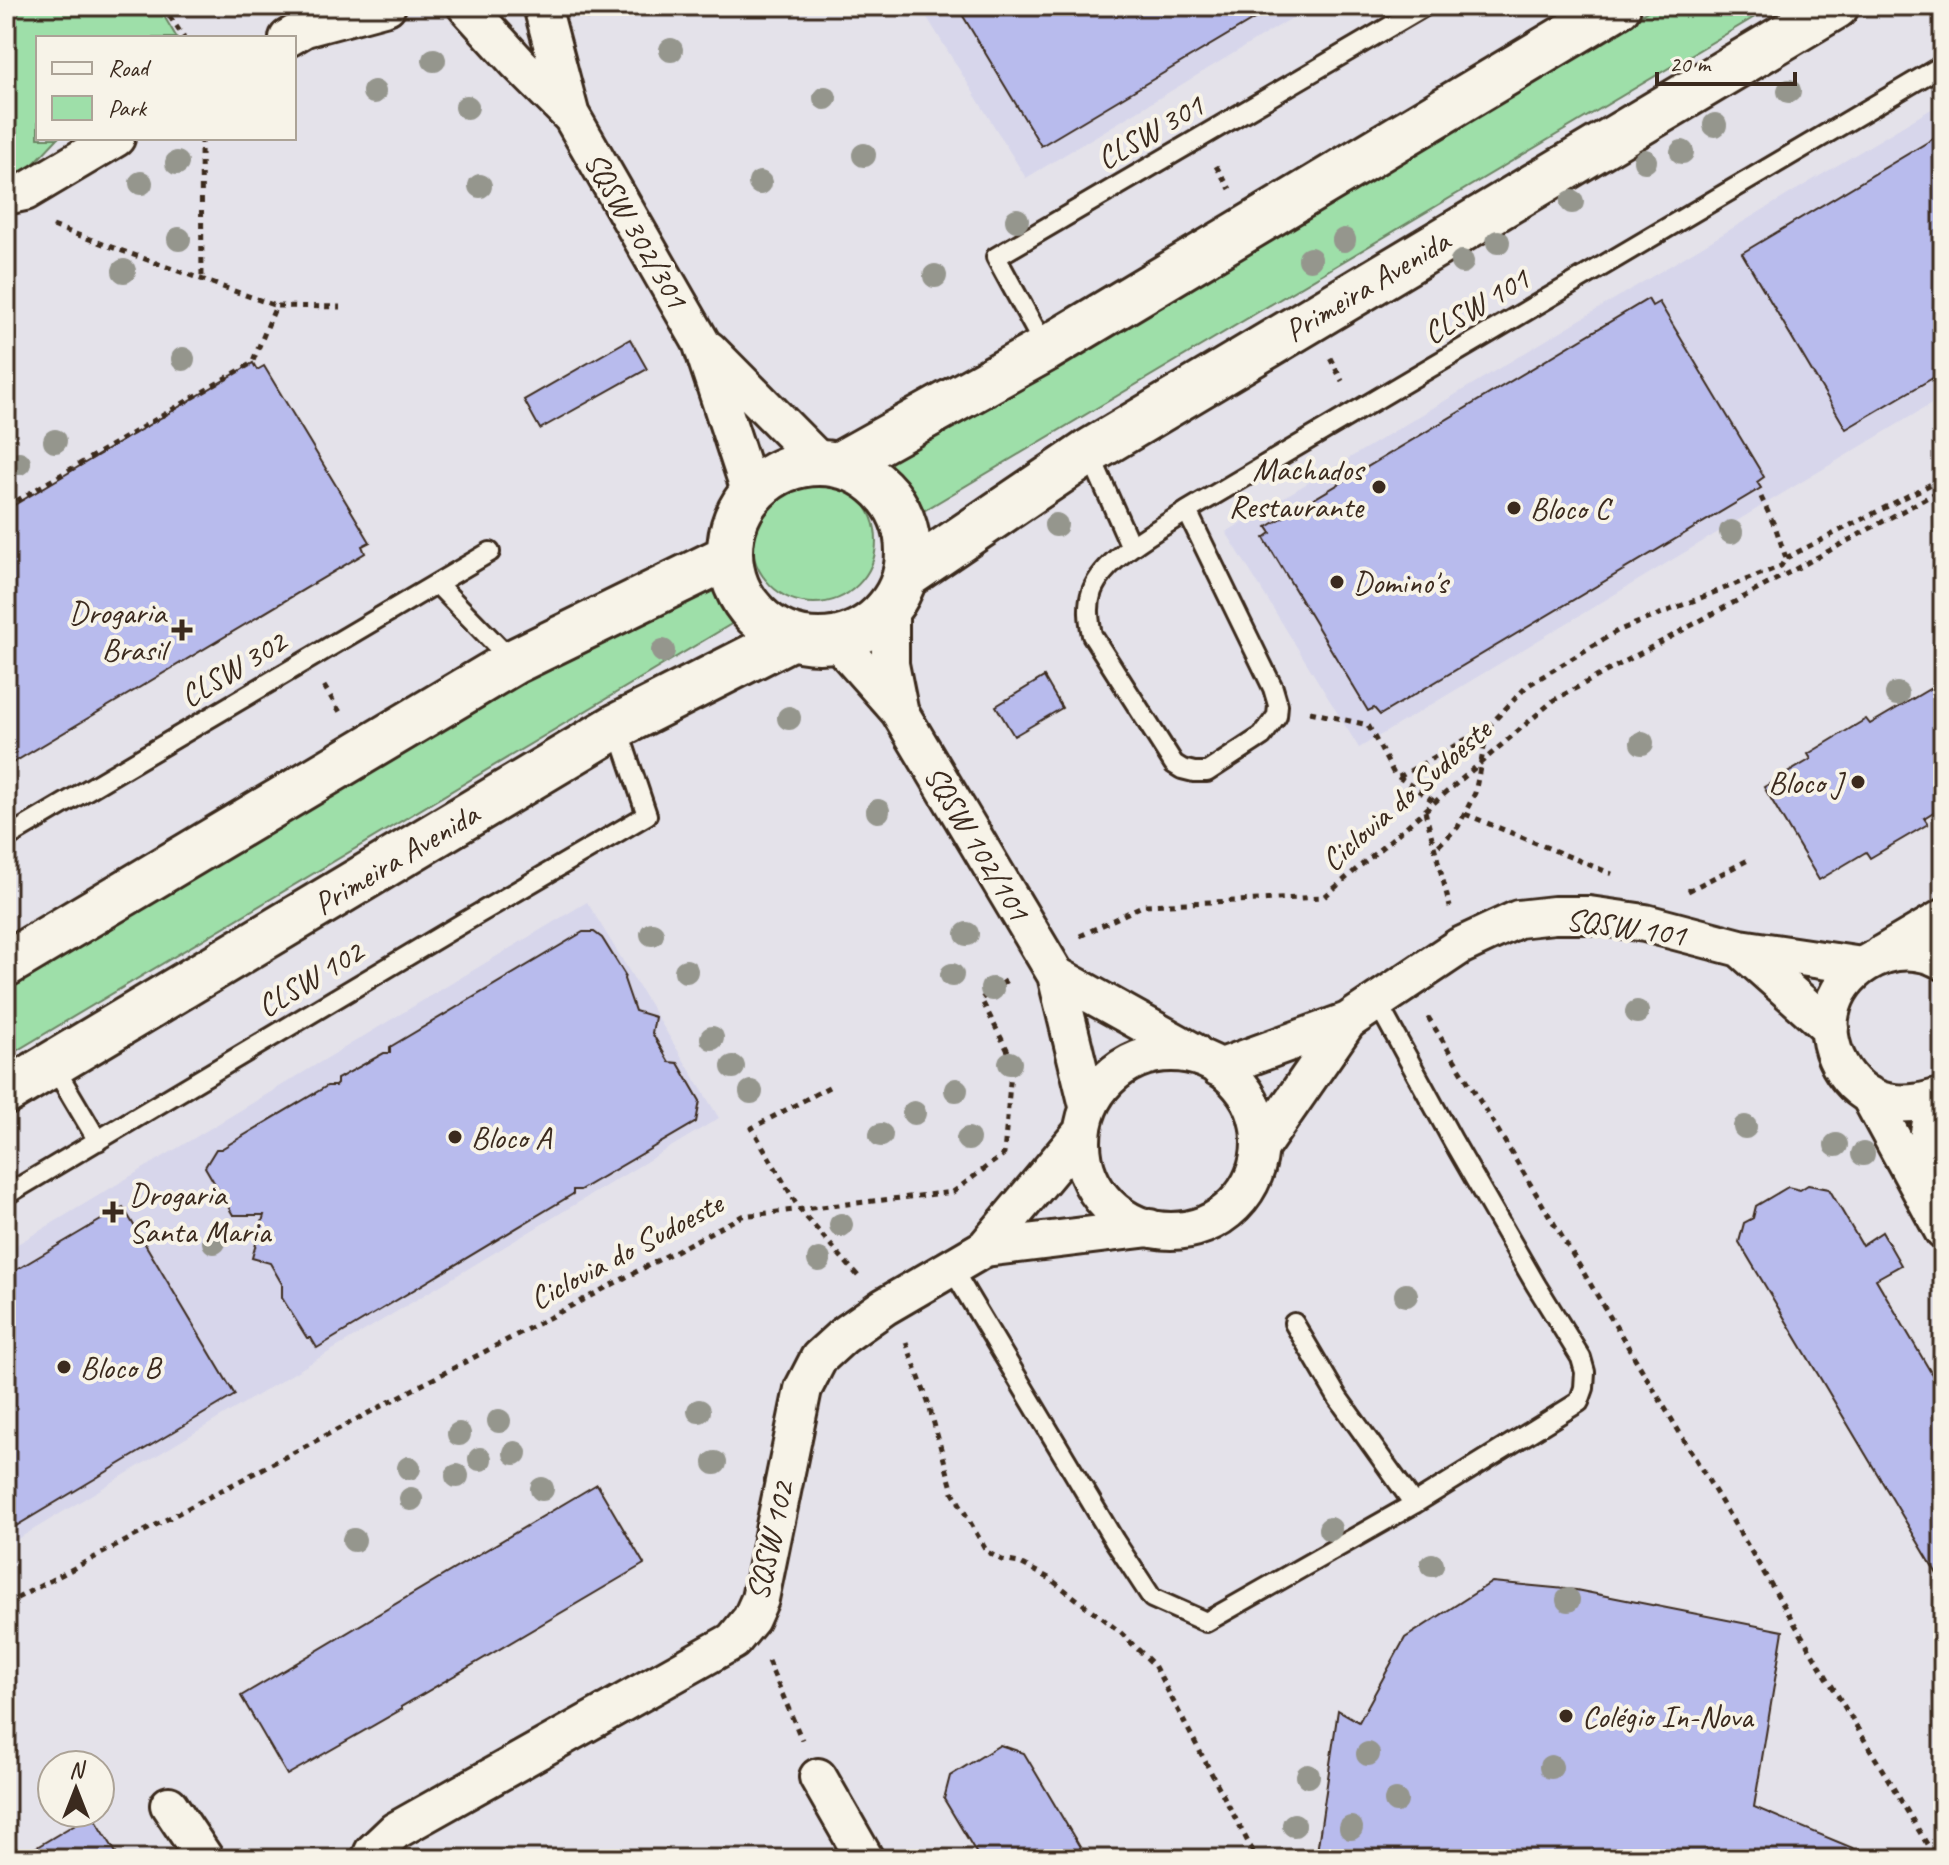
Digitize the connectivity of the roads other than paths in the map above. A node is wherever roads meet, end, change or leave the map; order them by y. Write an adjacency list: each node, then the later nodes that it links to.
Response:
1 (387, 6): 7 (street)
2 (466, 6): 9 (street, SQSW 302/301)
3 (542, 6): 9 (street, SQSW 302/301)
4 (1425, 6): 13 (lane, CLSW 301)
5 (1618, 6): 13 (main road)
6 (1836, 6): 14 (main road, Primeira Avenida)
7 (306, 24)
8 (1943, 65): 17 (lane, CLSW 101)
9 (572, 117): 12 (street, SQSW 302/301)
10 (113, 140): 11 (street)
11 (6, 196)
12 (701, 342): 15 (street, SQSW 302/301); 16 (street, SQSW 302/301)
13 (1046, 349): 15 (main road)
14 (1089, 452): 18 (lane); 22 (main road, Primeira Avenida)
15 (829, 464): 16 (main road); 22 (main road)
16 (751, 494): 20 (main road)
17 (1187, 511): 18 (lane, CLSW 101); 18 (lane, CLSW 101)
18 (1131, 547)
19 (490, 552): 21 (lane, CLSW 302)
20 (730, 556): 23 (main road); 25 (main road)
21 (437, 584): 25 (lane); 28 (lane, CLSW 302)
22 (898, 592): 24 (main road); 26 (street, SQSW 102/101)
23 (792, 637): 24 (main road); 27 (main road, Primeira Avenida)
24 (836, 640): 26 (street, SQSW 102/101)
25 (513, 662): 33 (main road)
26 (899, 711): 34 (street, SQSW 102/101)
27 (617, 726): 37 (main road, Primeira Avenida); 43 (lane, CLSW 102)
28 (6, 838)
29 (1943, 918): 32 (street)
30 (1740, 948): 32 (street, SQSW 101); 35 (street, SQSW 101); 36 (street, SQSW 101)
31 (1943, 961): 32 (street, SQSW 101)
32 (1869, 962): 36 (street)
33 (6, 964)
34 (1050, 965): 38 (street); 42 (street, SQSW 102/101)
35 (1377, 1002): 38 (street, SQSW 101); 44 (street, SQSW 101); 51 (lane)
36 (1830, 1028): 40 (street)
37 (52, 1064): 39 (main road, Primeira Avenida); 43 (lane)
38 (1213, 1064): 42 (street); 44 (street)
39 (6, 1092)
40 (1869, 1095): 41 (street); 46 (street)
41 (1943, 1096): 46 (street)
42 (1085, 1119): 47 (street); 48 (street, SQSW 102)
43 (98, 1141): 45 (lane, CLSW 102)
44 (1260, 1148): 47 (street)
45 (6, 1195)
46 (1935, 1216)
47 (1150, 1228): 48 (street, SQSW 102)
48 (985, 1248): 49 (street, SQSW 102)
49 (951, 1267): 51 (lane); 55 (street, SQSW 102)
50 (1294, 1323): 51 (lane)
51 (1414, 1504)
52 (818, 1777): 56 (street)
53 (169, 1805): 54 (street)
54 (205, 1859)
55 (370, 1859)
56 (865, 1859)

